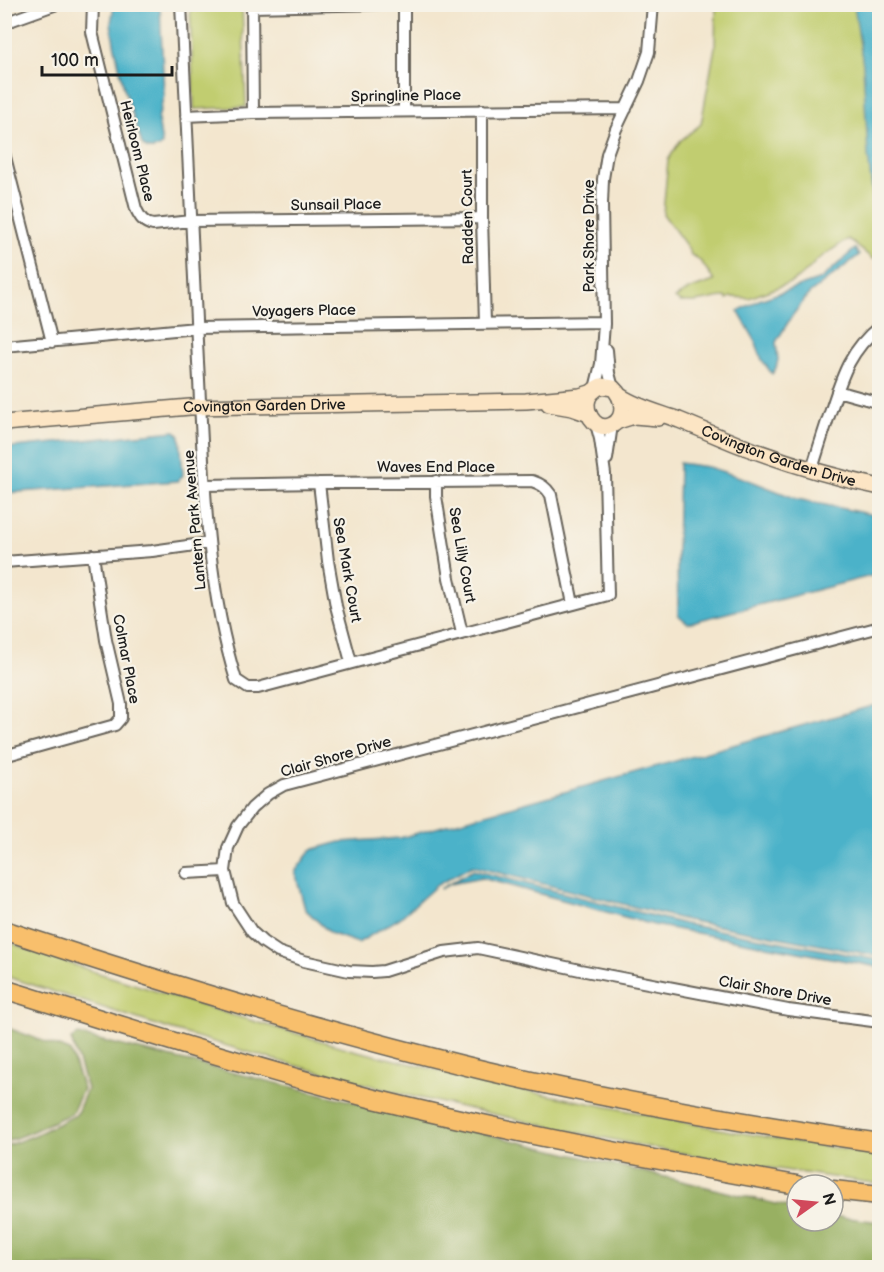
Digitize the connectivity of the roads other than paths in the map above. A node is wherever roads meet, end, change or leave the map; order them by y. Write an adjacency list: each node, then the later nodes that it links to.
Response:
1 (57, 4): 8 (street)
2 (181, 4): 13 (street, Lantern Park Avenue)
3 (381, 4): 7 (street)
4 (404, 4): 11 (street)
5 (653, 4): 9 (street, Park Shore Drive)
6 (92, 5): 16 (street, Heirloom Place)
7 (252, 6): 12 (street)
8 (4, 23)
9 (626, 109): 10 (street, Springline Place); 19 (street, Park Shore Drive)
10 (482, 110): 11 (street, Springline Place); 15 (street, Radden Court)
11 (404, 111): 12 (street, Springline Place)
12 (253, 113): 13 (street, Springline Place)
13 (186, 116): 16 (street, Lantern Park Avenue)
14 (4, 153): 21 (street)
15 (482, 218): 16 (street, Sunsail Place); 17 (street, Radden Court)
16 (191, 221): 20 (street, Lantern Park Avenue)
17 (485, 323): 19 (street, Voyagers Place); 20 (street, Voyagers Place)
18 (879, 326): 25 (street)
19 (604, 327): 23 (street, Park Shore Drive); 24 (street, Park Shore Drive)
20 (196, 328): 21 (street, Voyagers Place); 28 (street, Lantern Park Avenue)
21 (52, 342): 22 (street, Voyagers Place)
22 (4, 346)
23 (593, 391): 24 (street, Covington Garden Drive); 26 (street, Covington Garden Drive); 29 (street)
24 (617, 392): 30 (street, Covington Garden Drive); 32 (street)
25 (837, 392): 27 (street); 33 (street)
26 (526, 400): 28 (street, Covington Garden Drive); 29 (street, Covington Garden Drive)
27 (879, 403)
28 (201, 407): 31 (street, Covington Garden Drive); 37 (street, Lantern Park Avenue)
29 (592, 419): 32 (street, Covington Garden Drive); 34 (street)
30 (679, 420): 32 (street, Covington Garden Drive); 33 (street, Covington Garden Drive)
31 (4, 423)
32 (615, 423): 34 (street)
33 (812, 469): 38 (street, Covington Garden Drive)
34 (605, 474): 42 (street, Lantern Park Avenue)
35 (436, 482): 36 (street, Waves End Place); 42 (street, Waves End Place); 44 (street, Sea Lilly Court)
36 (319, 483): 37 (street, Waves End Place); 45 (street, Sea Mark Court)
37 (205, 485): 39 (street, Lantern Park Avenue)
38 (879, 487)
39 (209, 543): 40 (street); 45 (street, Lantern Park Avenue)
40 (93, 555): 41 (street); 46 (street, Colmar Place)
41 (4, 562)
42 (573, 604): 44 (street, Lantern Park Avenue)
43 (879, 627): 47 (street, Clair Shore Drive)
44 (462, 633): 45 (street, Lantern Park Avenue)
45 (351, 662)
46 (4, 756)
47 (225, 872): 48 (street); 51 (street, Clair Shore Drive)
48 (186, 873)
49 (4, 930): 52 (highway)
50 (4, 988): 53 (highway)
51 (879, 1022)
52 (879, 1143)
53 (785, 1183)
54 (845, 1191): 55 (highway)
55 (879, 1195)

